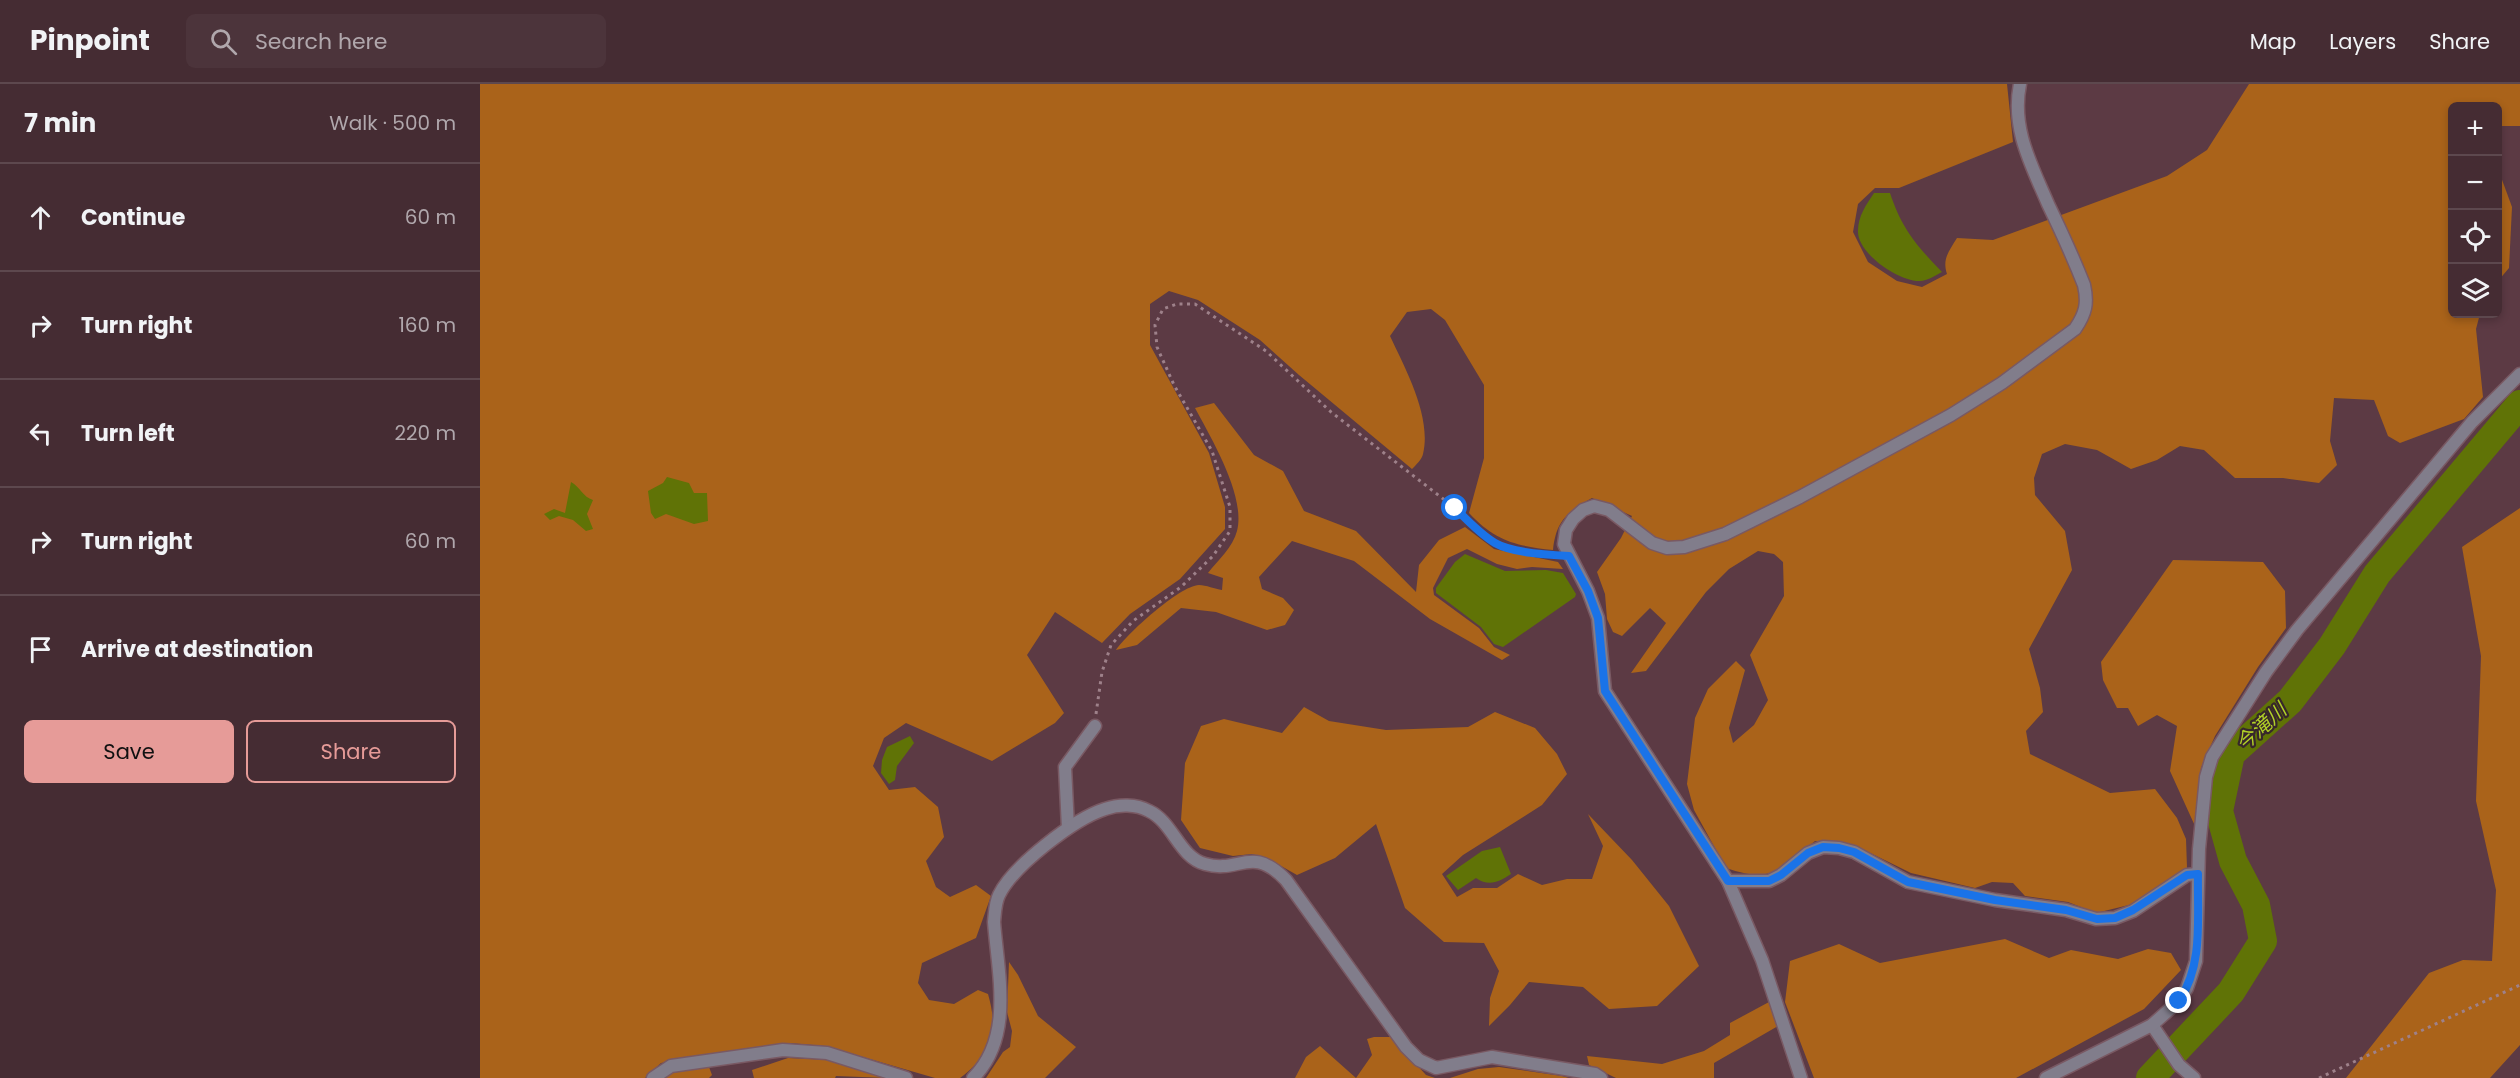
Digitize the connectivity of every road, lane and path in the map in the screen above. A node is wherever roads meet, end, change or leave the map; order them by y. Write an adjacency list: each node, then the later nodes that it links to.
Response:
1 (2020, 84): 3 (street)
2 (2520, 374): 6 (street)
3 (1569, 556): 4 (path); 7 (street)
4 (1095, 726): 5 (street)
5 (1068, 828): 12 (street); 13 (street)
6 (2198, 874): 7 (street); 9 (street)
7 (1728, 881): 14 (street)
8 (2520, 985): 17 (path)
9 (2152, 1025): 15 (street); 16 (street)
10 (653, 1078): 11 (street)
11 (906, 1078)
12 (973, 1078)
13 (1601, 1078)
14 (1801, 1078)
15 (2046, 1078)
16 (2194, 1078)
17 (2319, 1078)

